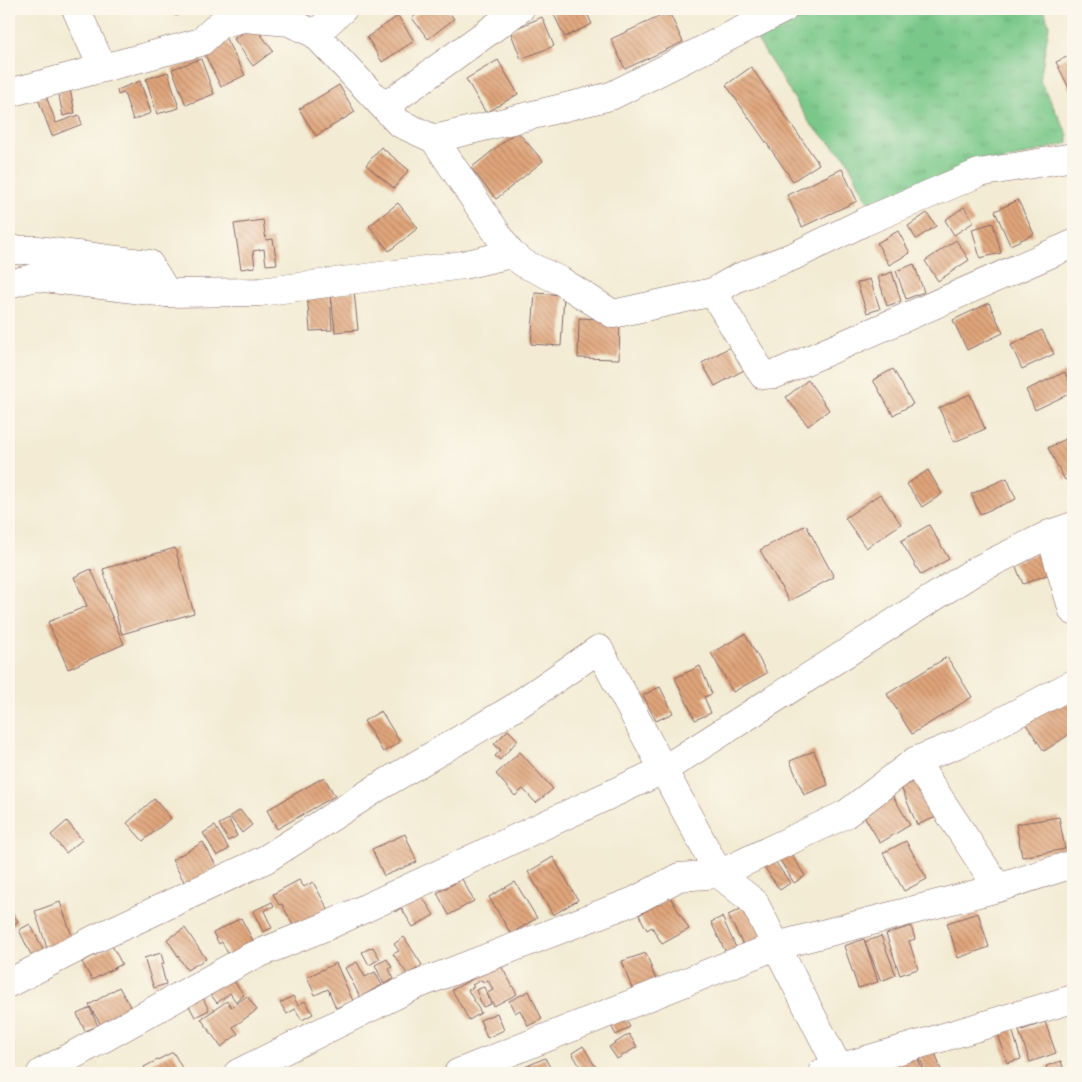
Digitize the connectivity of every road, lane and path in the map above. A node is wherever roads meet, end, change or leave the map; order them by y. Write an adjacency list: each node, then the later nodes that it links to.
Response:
1 (76, 9): 6 (street)
2 (343, 9): 5 (street)
3 (520, 9): 8 (street)
4 (784, 9): 9 (street)
5 (315, 34): 6 (street); 8 (street)
6 (102, 67): 7 (street)
7 (9, 93)
8 (385, 106): 9 (street)
9 (434, 139): 13 (street)
10 (1073, 157): 15 (street)
11 (1073, 244): 15 (street)
12 (9, 250): 16 (street)
13 (511, 254): 15 (street); 16 (street)
14 (9, 284): 16 (street)
15 (713, 292)
16 (167, 293)
17 (1062, 530): 18 (street); 21 (street)
18 (1073, 611)
19 (1073, 684): 20 (street)
20 (915, 761): 23 (street); 24 (street)
21 (663, 770): 23 (street); 26 (street); 29 (street)
22 (1073, 864): 24 (street)
23 (719, 874): 25 (street); 30 (street)
24 (998, 888): 25 (street)
25 (776, 946): 28 (street); 31 (street)
26 (9, 983)
27 (1073, 999): 28 (street)
28 (834, 1071)
29 (41, 1073)
30 (238, 1073)
31 (458, 1073)

